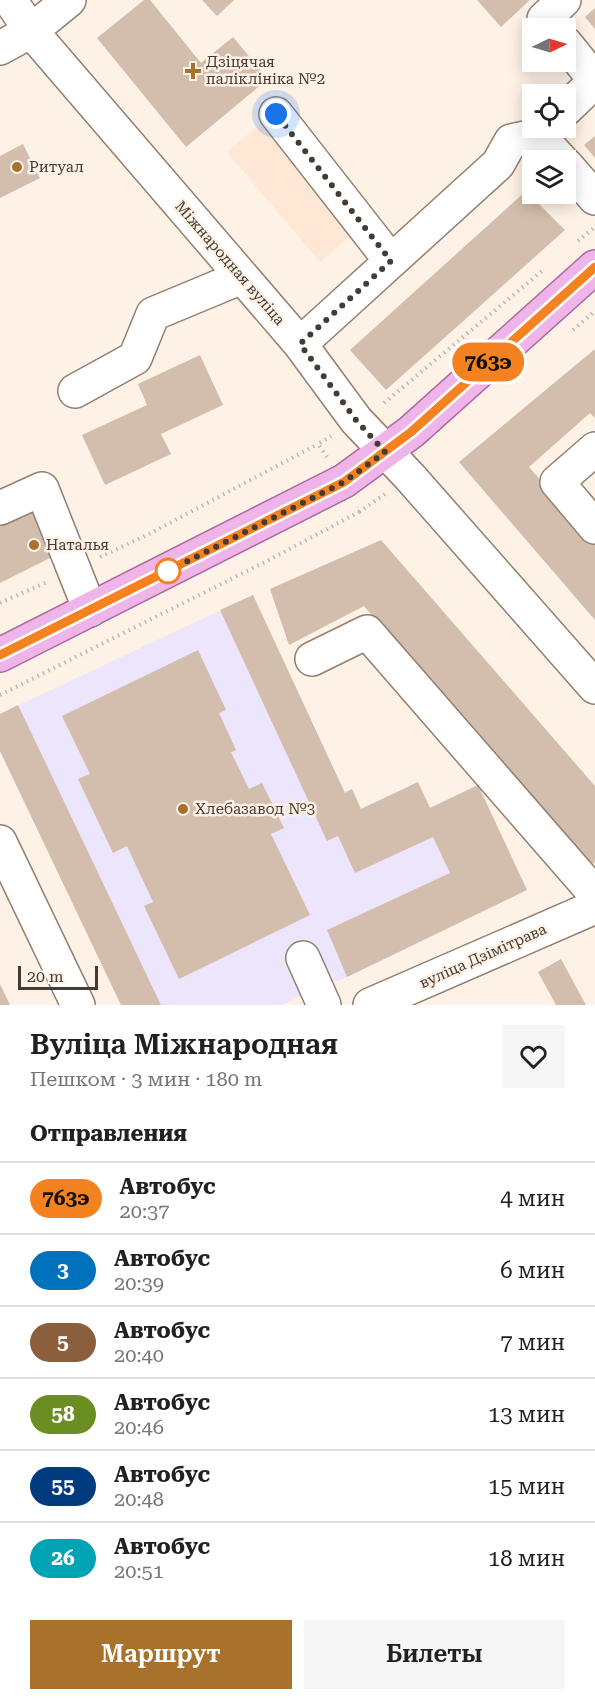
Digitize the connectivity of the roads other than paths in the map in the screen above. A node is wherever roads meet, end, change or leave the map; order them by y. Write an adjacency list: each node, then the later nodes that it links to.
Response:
1 (10, 0): 5 (street, Міжнародная вуліца)
2 (69, 0): 5 (street)
3 (564, 0): 4 (street)
4 (545, 18)
5 (31, 31): 6 (street); 16 (street, Міжнародная вуліца)
6 (0, 48)
7 (576, 56): 8 (street)
8 (595, 80): 9 (street)
9 (576, 99)
10 (276, 114): 15 (street)
11 (522, 137): 15 (street)
12 (576, 176): 13 (street)
13 (595, 198)
14 (586, 255): 20 (main road)
15 (391, 261): 17 (street)
16 (242, 277): 17 (street, Міжнародная вуліца); 18 (street)
17 (300, 344): 20 (street, Міжнародная вуліца)
18 (75, 391)
19 (595, 449): 22 (street)
20 (385, 452): 23 (main road); 26 (street, Міжнародная вуліца)
21 (0, 508): 23 (street)
22 (595, 527)
23 (90, 610): 24 (main road)
24 (0, 655)
25 (312, 658): 28 (street)
26 (595, 687)
27 (0, 842): 31 (street)
28 (595, 894)
29 (595, 907): 33 (street, вуліца Дзімітрава)
30 (303, 958): 32 (street)
31 (78, 1005)
32 (324, 1005)
33 (370, 1005)

